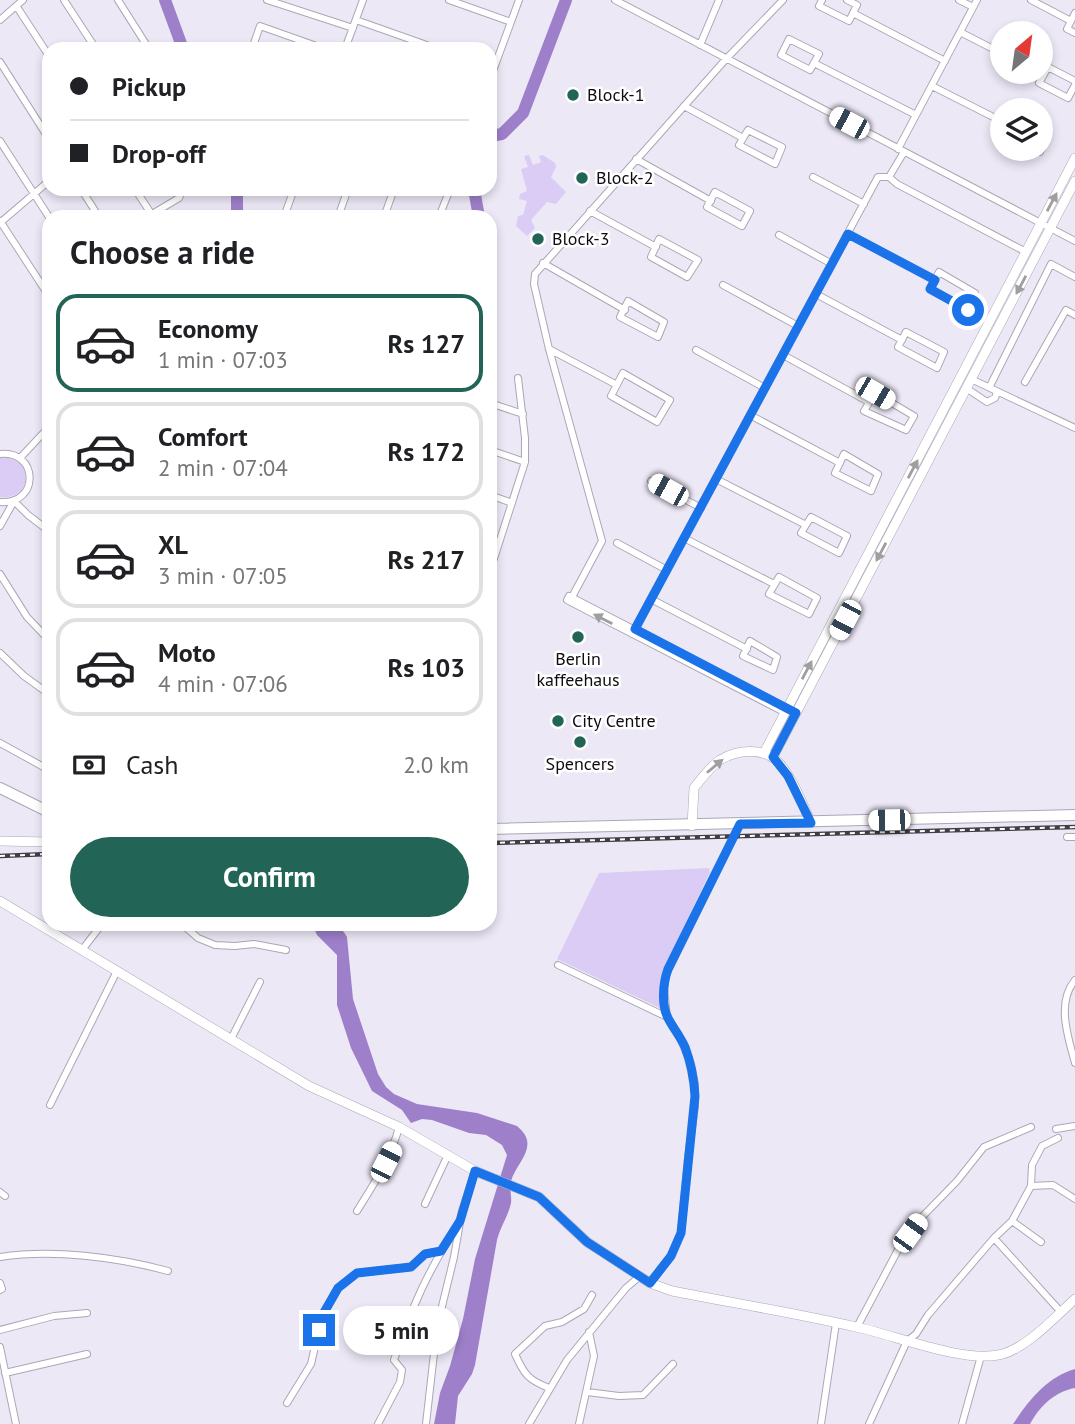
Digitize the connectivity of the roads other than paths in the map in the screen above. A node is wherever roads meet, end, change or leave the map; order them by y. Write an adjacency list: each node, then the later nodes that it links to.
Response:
1 (23, 0): 16 (street)
2 (64, 0): 28 (street)
3 (118, 0): 29 (street)
4 (267, 0): 24 (street)
5 (363, 0): 21 (street)
6 (449, 0): 23 (street)
7 (519, 0): 23 (street)
8 (615, 0): 35 (street)
9 (719, 0): 35 (street)
10 (783, 0): 38 (street)
11 (822, 0): 18 (street)
12 (847, 0): 18 (street)
13 (959, 0): 17 (street)
14 (977, 0): 17 (street)
15 (1031, 0): 22 (street)
16 (17, 6): 20 (street); 34 (street)
17 (973, 7): 25 (street)
18 (853, 13): 39 (street)
19 (1075, 13): 22 (street)
20 (0, 20)
21 (356, 20): 24 (street); 33 (street)
22 (1071, 21): 26 (street)
23 (510, 22): 37 (street)
24 (353, 28): 32 (street)
25 (960, 32): 36 (street); 39 (street)
26 (1075, 33)
27 (300, 40): 30 (street); 31 (street)
28 (91, 42)
29 (145, 42)
30 (254, 42)
31 (306, 42)
32 (348, 42)
33 (418, 42)
34 (42, 45)
35 (700, 45): 38 (street)
36 (990, 47)
37 (497, 55)
38 (726, 59): 46 (street); 52 (street)
39 (944, 61): 45 (street)
40 (0, 62): 49 (street)
41 (814, 63): 41 (street); 47 (street)
42 (1054, 71): 43 (street)
43 (1075, 83): 44 (street)
44 (1041, 84)
45 (932, 86): 47 (street); 48 (street)
46 (684, 106): 50 (street); 54 (street)
47 (916, 115): 52 (street)
48 (990, 115)
49 (42, 128)
50 (743, 138): 50 (street)
51 (0, 141): 59 (street)
52 (901, 151): 56 (street); 67 (street)
53 (1075, 158): 67 (street, one-way to 53)
54 (636, 159): 61 (street); 65 (street)
55 (813, 177): 62 (street)
56 (889, 177): 62 (street); 73 (street)
57 (1075, 181): 68 (street)
58 (42, 187): 59 (street)
59 (34, 194): 63 (street); 66 (street)
60 (180, 196): 64 (street)
61 (712, 201): 61 (street)
62 (864, 204): 70 (street)
63 (44, 210)
64 (160, 210)
65 (590, 211): 72 (street); 74 (street)
66 (0, 222): 78 (street)
67 (1041, 223): 68 (street); 73 (street)
68 (1050, 228): 71 (street); 89 (street, one-way to 89)
69 (779, 234): 75 (street)
70 (848, 234): 75 (street); 77 (street)
71 (1075, 241)
72 (656, 247): 72 (street)
73 (1026, 252): 131 (street, one-way to 73)
74 (543, 263): 81 (street); 85 (street)
75 (832, 264): 80 (street)
76 (1075, 277): 92 (street)
77 (935, 280): 77 (street)
78 (42, 285)
79 (723, 285): 83 (street)
80 (816, 294): 83 (street); 84 (street)
81 (625, 310): 81 (street)
82 (1075, 315): 90 (street)
83 (798, 326): 87 (street)
84 (902, 341): 84 (street)
85 (549, 349): 91 (street); 126 (street)
86 (696, 350): 93 (street)
87 (783, 355): 93 (street); 96 (street)
88 (517, 378): 98 (street)
89 (971, 379): 92 (street); 94 (street)
90 (1025, 382)
91 (617, 385): 91 (street)
92 (990, 386): 95 (street)
93 (765, 388): 99 (street)
94 (966, 388): 95 (street); 131 (street, one-way to 131)
95 (997, 392): 101 (street)
96 (869, 402): 96 (street)
97 (497, 405): 98 (street)
98 (523, 414): 106 (street)
99 (750, 415): 107 (street); 108 (street)
100 (1075, 417): 101 (street)
101 (1073, 427)
102 (42, 434): 105 (street)
103 (497, 452): 106 (street)
104 (0, 454): 105 (street)
105 (20, 458): 111 (street)
106 (525, 462): 113 (street)
107 (840, 463): 107 (street)
108 (716, 479): 114 (street); 116 (street)
109 (651, 481): 114 (street)
110 (497, 497): 113 (street)
111 (15, 501): 112 (street); 115 (street); 117 (street)
112 (0, 502)
113 (513, 503): 119 (street)
114 (701, 508): 118 (street)
115 (42, 525)
116 (806, 525): 116 (street)
117 (0, 526)
118 (684, 538): 122 (street); 124 (street)
119 (499, 543): 121 (street)
120 (617, 543): 122 (street)
121 (497, 549)
122 (667, 570): 125 (street)
123 (0, 574): 127 (street)
124 (774, 584): 124 (street)
125 (652, 599): 126 (street); 128 (street)
126 (634, 632): 131 (street)
127 (42, 633)
128 (747, 649): 128 (street)
129 (0, 653): 130 (street)
130 (42, 689)
131 (791, 713): 133 (street)
132 (0, 743): 134 (street)
133 (769, 755): 138 (street); 140 (street, one-way to 133)
134 (42, 766)
135 (0, 788): 136 (highway)
136 (42, 809)
137 (1075, 815): 138 (highway)
138 (811, 823): 139 (highway)
139 (740, 824): 140 (highway); 155 (street)
140 (692, 825): 141 (highway)
141 (497, 829)
142 (0, 841): 143 (street)
143 (42, 842)
144 (0, 901): 145 (street)
145 (42, 926)
146 (50, 931): 149 (street)
147 (97, 931): 149 (street)
148 (190, 931): 150 (street)
149 (82, 950): 152 (street)
150 (286, 950)
151 (558, 965): 155 (street)
152 (117, 971): 156 (street); 159 (street)
153 (1075, 980): 157 (street)
154 (260, 982): 156 (street)
155 (667, 1017): 180 (street)
156 (231, 1039): 161 (street)
157 (1072, 1043): 158 (street)
158 (1075, 1063)
159 (50, 1105)
160 (1075, 1126): 163 (street)
161 (399, 1127): 165 (street); 170 (street)
162 (1031, 1127): 187 (street)
163 (1056, 1129)
164 (1058, 1138): 167 (street)
165 (447, 1157): 166 (street); 169 (street)
166 (475, 1171): 171 (street); 178 (street)
167 (1031, 1186): 168 (street); 172 (street)
168 (1075, 1199)
169 (425, 1204)
170 (357, 1211)
171 (460, 1221): 175 (street); 203 (street)
172 (1012, 1221): 173 (street); 174 (street)
173 (994, 1238): 184 (street); 190 (street)
174 (1041, 1242)
175 (441, 1251): 200 (street); 202 (street)
176 (0, 1257): 177 (street)
177 (168, 1270)
178 (639, 1277): 180 (street); 189 (street)
179 (0, 1283): 181 (street)
180 (650, 1283): 186 (street)
181 (0, 1290)
182 (592, 1295): 197 (street)
183 (1075, 1299): 184 (street)
184 (1061, 1312): 193 (street)
185 (87, 1313): 188 (street)
186 (836, 1323): 187 (street); 206 (street)
187 (857, 1327): 190 (street)
188 (0, 1330)
189 (589, 1332): 197 (street); 199 (street)
190 (907, 1341): 193 (street); 207 (street)
191 (0, 1347): 195 (street)
192 (87, 1354): 195 (street)
193 (981, 1356): 208 (street)
194 (673, 1364): 199 (street)
195 (5, 1373): 196 (street)
196 (8, 1387): 198 (street); 201 (street)
197 (549, 1388): 204 (street)
198 (0, 1389)
199 (587, 1392): 205 (street)
200 (287, 1403)
201 (16, 1424)
202 (378, 1424)
203 (426, 1424)
204 (529, 1424)
205 (579, 1424)
206 (821, 1424)
207 (869, 1424)
208 (962, 1424)

